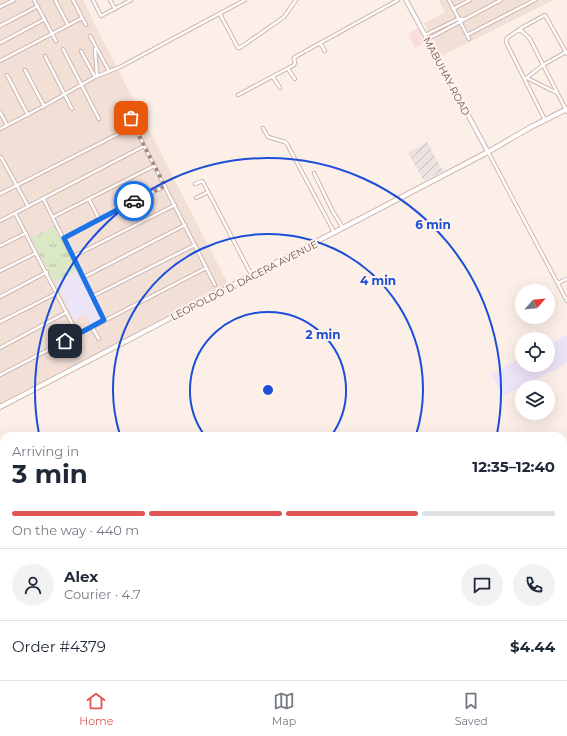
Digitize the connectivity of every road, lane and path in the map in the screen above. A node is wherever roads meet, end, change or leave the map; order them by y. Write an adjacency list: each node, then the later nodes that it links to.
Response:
1 (14, 0): 18 (street)
2 (34, 0): 17 (street)
3 (55, 0): 27 (street)
4 (73, 0): 22 (street)
5 (93, 0): 19 (street)
6 (110, 0): 19 (street)
7 (131, 0): 19 (street)
8 (245, 0): 21 (street)
9 (296, 0): 21 (street)
10 (398, 0): 41 (street)
11 (406, 0): 34 (street, MABUHAY ROAD)
12 (449, 0): 20 (street)
13 (470, 0): 20 (street)
14 (501, 0): 25 (street)
15 (535, 0): 16 (street)
16 (529, 1): 35 (street)
17 (38, 6): 23 (street); 30 (street)
18 (0, 7)
19 (115, 9)
20 (453, 9): 24 (street)
21 (220, 14): 52 (street)
22 (82, 18): 27 (street); 28 (street)
23 (45, 19): 33 (street); 40 (street)
24 (458, 19): 25 (street); 26 (street); 29 (street)
25 (464, 19): 26 (street)
26 (460, 23): 31 (street); 35 (street)
27 (68, 25): 33 (street)
28 (86, 25)
29 (448, 25): 31 (street); 34 (street)
30 (0, 26)
31 (450, 28): 38 (street)
32 (515, 32): 46 (street); 49 (street); 56 (street)
33 (52, 34): 39 (street); 48 (street)
34 (425, 35): 38 (street, MABUHAY ROAD)
35 (468, 35): 37 (street)
36 (90, 36): 42 (street)
37 (469, 39)
38 (428, 40): 76 (street, MABUHAY ROAD)
39 (56, 41)
40 (0, 43)
41 (320, 43): 45 (street); 50 (street)
42 (95, 46): 52 (street); 54 (street)
43 (63, 48): 58 (street)
44 (81, 51): 54 (street)
45 (325, 51)
46 (566, 53): 49 (street)
47 (45, 56): 61 (street)
48 (0, 61)
49 (543, 65): 56 (street); 60 (street)
50 (288, 69): 55 (street); 57 (street)
51 (25, 70): 63 (street)
52 (109, 71): 54 (street)
53 (7, 75): 67 (street)
54 (96, 77): 58 (street)
55 (273, 77): 59 (street); 62 (street)
56 (526, 78): 60 (street); 70 (street)
57 (294, 80)
58 (81, 85): 61 (street); 69 (street)
59 (280, 88)
60 (558, 93): 65 (street)
61 (64, 94): 63 (street); 64 (street)
62 (238, 96)
63 (44, 106): 67 (street)
64 (72, 109)
65 (566, 110): 70 (main road, LEOPOLDO D. DACERA AVENUE)
66 (0, 112): 71 (street)
67 (28, 114): 71 (street)
68 (131, 118): 72 (street)
69 (99, 119)
70 (545, 120): 76 (main road, LEOPOLDO D. DACERA AVENUE)
71 (7, 125): 74 (street)
72 (134, 126): 75 (street); 81 (street)
73 (263, 128): 97 (street)
74 (0, 129)
75 (144, 146): 78 (street); 85 (street)
76 (488, 152): 95 (main road, LEOPOLDO D. DACERA AVENUE); 109 (street)
77 (1, 157): 81 (street)
78 (154, 166): 82 (street); 87 (street)
79 (314, 173): 95 (street)
80 (195, 184): 83 (street)
81 (17, 186): 84 (street); 89 (street)
82 (165, 186): 88 (street); 92 (street)
83 (208, 192): 86 (street); 106 (street)
84 (0, 194)
85 (43, 198): 89 (street); 91 (street)
86 (196, 198)
87 (89, 199): 91 (street); 92 (street)
88 (175, 205): 94 (street); 102 (street)
89 (28, 206): 90 (street)
90 (15, 213): 93 (street); 96 (street)
91 (53, 217): 98 (street)
92 (99, 219): 98 (street)
93 (0, 221)
94 (185, 225): 100 (street); 107 (street)
95 (342, 228): 97 (main road, LEOPOLDO D. DACERA AVENUE)
96 (26, 233): 99 (street); 101 (street)
97 (334, 233): 106 (main road, LEOPOLDO D. DACERA AVENUE)
98 (64, 238): 102 (street)
99 (0, 246)
100 (195, 246): 103 (street); 112 (street)
101 (36, 253): 104 (street); 105 (street)
102 (73, 256): 107 (street)
103 (206, 268): 110 (street); 116 (street)
104 (0, 271)
105 (47, 272): 111 (street); 113 (street)
106 (252, 276): 123 (main road, LEOPOLDO D. DACERA AVENUE)
107 (84, 278): 112 (street)
108 (567, 279): 109 (street)
109 (558, 283): 114 (street)
110 (215, 285)
111 (57, 293): 115 (street); 117 (street)
112 (93, 296): 116 (street)
113 (0, 297)
114 (567, 301)
115 (67, 312): 119 (street); 121 (street)
116 (104, 320): 118 (street)
117 (0, 322)
118 (92, 327): 119 (street); 120 (street)
119 (78, 334): 122 (street)
120 (98, 339)
121 (0, 348)
122 (0, 375)
123 (0, 407)

